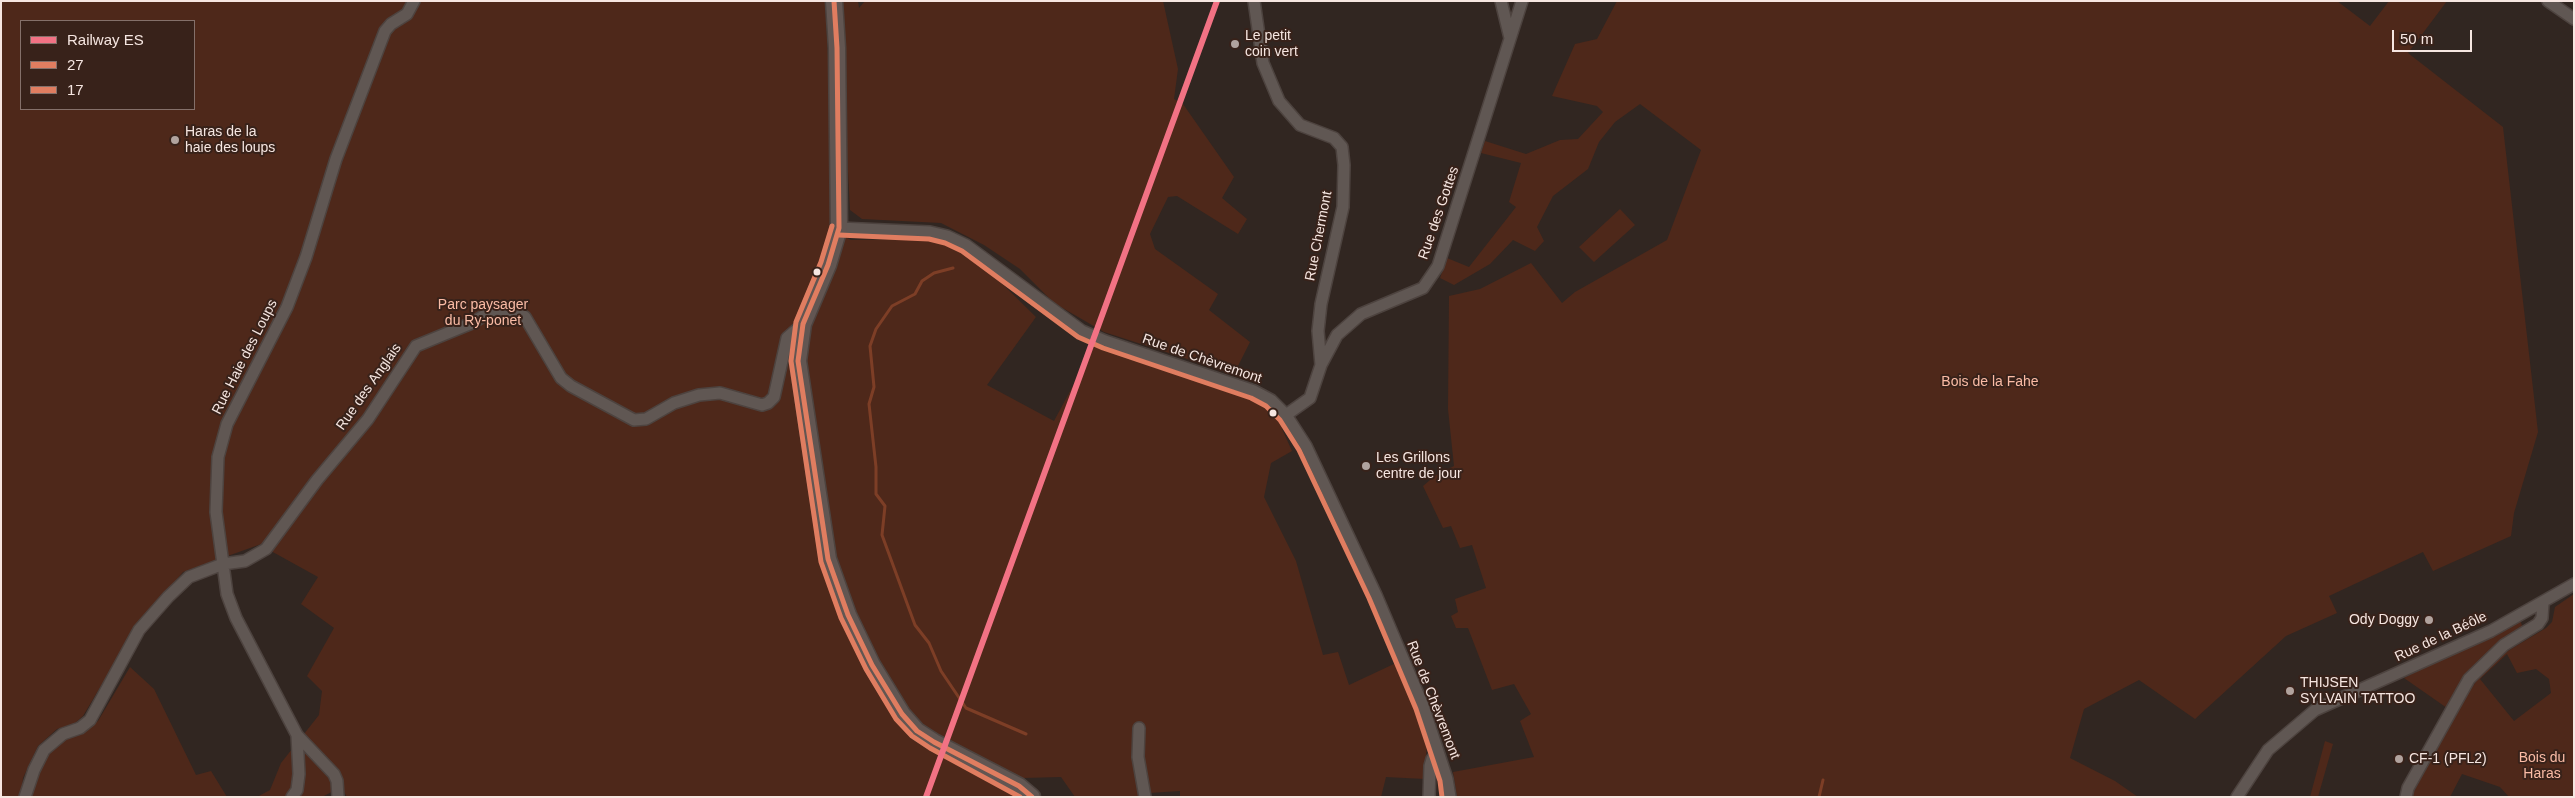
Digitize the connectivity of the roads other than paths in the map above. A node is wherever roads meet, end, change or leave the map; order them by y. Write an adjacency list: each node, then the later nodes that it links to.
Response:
1 (414, 1): 13 (street, Rue Haie des Loups)
2 (834, 1): 9 (main road)
3 (1254, 1): 11 (street, Rue Chermont)
4 (1501, 1): 8 (street)
5 (1522, 1): 8 (street, Rue des Gottes)
6 (2548, 1): 7 (street)
7 (2574, 19)
8 (1511, 42): 11 (street, Rue des Gottes)
9 (839, 228): 10 (main road); 12 (street, Rue de Chèvremont)
10 (803, 324): 13 (street, Rue des Anglais); 22 (main road)
11 (1321, 364): 12 (street, Rue des Gottes)
12 (1286, 415): 18 (street, Rue de Chèvremont)
13 (223, 564): 17 (street, Rue Haie des Loups); 19 (street)
14 (2574, 584): 15 (street, Rue de la Béôle)
15 (2543, 603): 26 (street, Rue de la Béôle); 27 (street)
16 (1140, 728): 23 (street)
17 (297, 735): 20 (street); 21 (street, Rue Haie des Loups)
18 (1438, 752): 24 (street); 25 (street, Rue de Chèvremont)
19 (25, 797)
20 (292, 797)
21 (338, 797)
22 (1032, 797)
23 (1145, 797)
24 (1429, 797)
25 (1450, 797)
26 (2237, 797)
27 (2406, 797)

